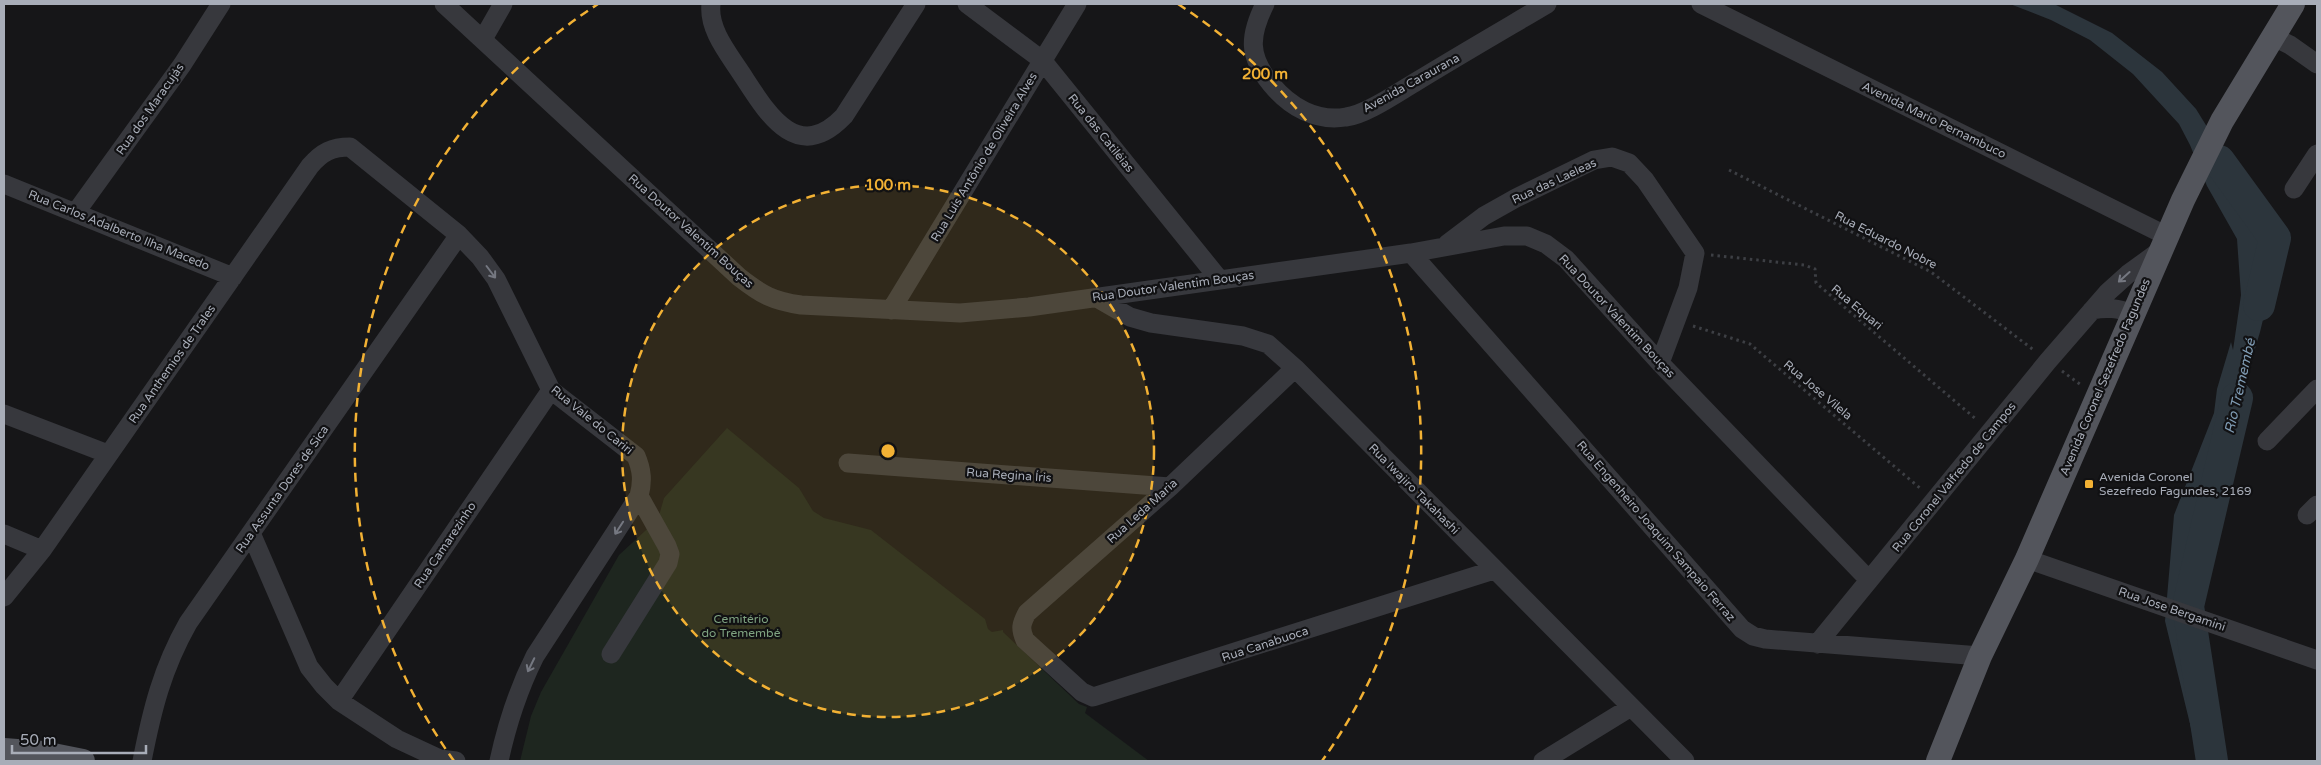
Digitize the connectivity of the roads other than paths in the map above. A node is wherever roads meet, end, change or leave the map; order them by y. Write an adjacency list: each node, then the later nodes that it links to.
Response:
1 (221, 4): 20 (street, Rua dos Maracujás)
2 (444, 4): 13 (street, Rua Doutor Valentim Bouças)
3 (503, 4): 13 (street)
4 (711, 4): 5 (street)
5 (916, 4)
6 (967, 4): 14 (street, Rua das Catiléias)
7 (1077, 4): 14 (street, Rua Luís Antônio de Oliveira Alves)
8 (1265, 4): 9 (street, Avenida Caraurana)
9 (1547, 4)
10 (1701, 4): 22 (street, Avenida Mario Pernambuco)
11 (2293, 4): 12 (main road, Avenida Coronel Sezefredo Fagundes)
12 (2272, 36): 15 (street); 22 (main road, Avenida Coronel Sezefredo Fagundes)
13 (483, 39): 28 (street, Rua Doutor Valentim Bouças)
14 (1042, 60): 26 (street, Rua das Catiléias); 28 (street, Rua Luís Antônio de Oliveira Alves)
15 (2317, 64)
16 (350, 147): 21 (street, Rua Vale do Cariri); 25 (street, Rua Anthemios de Trales)
17 (2317, 154): 19 (street)
18 (4, 184): 20 (street, Rua Carlos Adalberto Ilha Macedo)
19 (2294, 189)
20 (76, 212): 25 (street, Rua Carlos Adalberto Ilha Macedo)
21 (459, 235): 34 (street, Rua Vale do Cariri, one-way to 34); 41 (street, Rua Assunta Dores de Sica)
22 (2164, 243): 29 (street, Rua Coronel Valfredo de Campos, one-way to 29); 30 (main road, Avenida Coronel Sezefredo Fagundes)
23 (1444, 246): 24 (street, Rua Doutor Valentim Bouças); 31 (street, Rua Doutor Valentim Bouças); 31 (street, Rua das Laeleas)
24 (1411, 253): 26 (street, Rua Doutor Valentim Bouças); 48 (street, Rua Engenheiro Joaquim Sampaio Ferraz)
25 (233, 277): 37 (street, Rua Anthemios de Trales)
26 (1219, 279): 27 (street, Rua Doutor Valentim Bouças)
27 (1097, 298): 28 (street, Rua Doutor Valentim Bouças); 32 (street, Rua Iwajiro Takahashi)
28 (891, 310)
29 (2092, 310): 30 (street); 46 (street, Rua Coronel Valfredo de Campos)
30 (2132, 314): 44 (main road, Avenida Coronel Sezefredo Fagundes)
31 (1660, 363): 46 (street, Rua Doutor Valentim Bouças)
32 (1295, 368): 39 (street, Rua Leda Maria); 45 (street, Rua Iwajiro Takahashi)
33 (2317, 389): 36 (street)
34 (551, 390): 40 (street, Rua Vale do Cariri); 53 (street, Rua Camarezinho)
35 (4, 414): 37 (street)
36 (2266, 441)
37 (108, 454): 43 (street, Rua Anthemios de Trales)
38 (848, 464): 39 (street, Rua Regina Íris)
39 (1170, 487): 51 (street, Rua Leda Maria)
40 (639, 496): 49 (street); 59 (street, Rua Vale do Cariri, one-way to 59)
41 (251, 533): 53 (street); 57 (street, Rua Assunta Dores de Sica)
42 (4, 534): 43 (street)
43 (42, 550): 47 (street, Rua Anthemios de Trales)
44 (2027, 559): 50 (main road, Avenida Coronel Sezefredo Fagundes); 52 (street, Rua Jose Bergamini)
45 (1494, 570): 51 (street, Rua Canabuoca); 54 (street, Rua Iwajiro Takahashi)
46 (1869, 580): 48 (street, Rua Coronel Valfredo de Campos)
47 (4, 597)
48 (1817, 644): 50 (street, Rua Engenheiro Joaquim Sampaio Ferraz)
49 (611, 654)
50 (1980, 656): 62 (main road, Avenida Coronel Sezefredo Fagundes)
51 (1046, 659)
52 (2317, 660)
53 (340, 701): 58 (street)
54 (1631, 707): 60 (street); 61 (street, Rua Iwajiro Takahashi)
55 (15, 754): 56 (main road)
56 (83, 761)
57 (142, 761)
58 (456, 761)
59 (498, 761)
60 (1543, 761)
61 (1685, 761)
62 (1938, 761)

